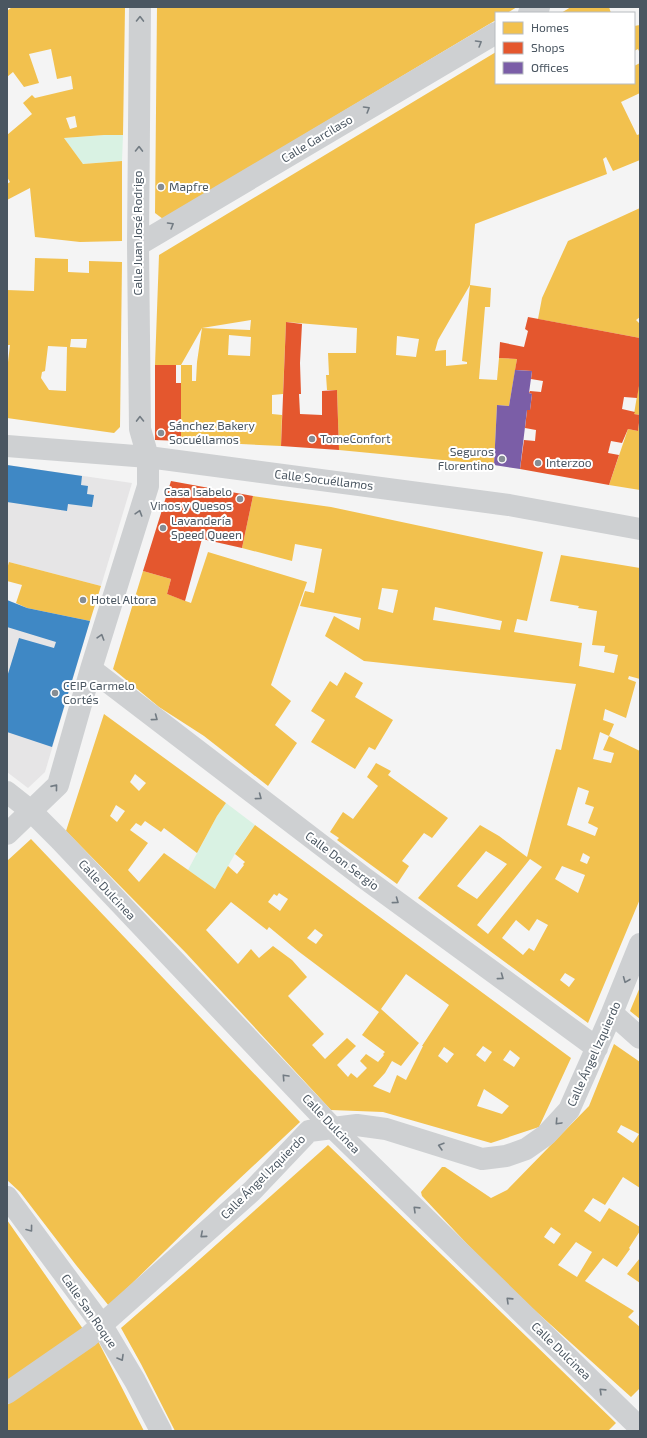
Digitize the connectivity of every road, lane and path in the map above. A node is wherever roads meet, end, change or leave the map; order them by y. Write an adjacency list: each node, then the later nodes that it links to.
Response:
1 (140, 7): 3 (street, Calle Juan José Rodrigo, one-way to 1)
2 (495, 34): 3 (street, Calle Garcilaso, one-way to 2)
3 (138, 245): 5 (street, Calle Juan José Rodrigo, one-way to 3)
4 (7, 446): 5 (street, Calle Socuéllamos)
5 (148, 457): 6 (street, Calle Socuéllamos); 7 (street, Calle Juan José Rodrigo, one-way to 5)
6 (640, 529)
7 (91, 669): 9 (street, Calle Juan José Rodrigo, one-way to 7); 14 (street, Calle Don Sergio, one-way to 14)
8 (7, 792): 9 (street, Calle Dulcinea)
9 (31, 811): 10 (street, Calle Juan José Rodrigo); 15 (street, Calle Dulcinea, one-way to 9)
10 (7, 834)
11 (640, 944): 12 (street, Calle Ángel Izquierdo, one-way to 12)
12 (612, 1014): 13 (street); 14 (street, Calle Ángel Izquierdo)
13 (640, 1038)
14 (597, 1048): 15 (street, Calle Ángel Izquierdo, one-way to 15)
15 (334, 1128): 17 (street, Calle Ángel Izquierdo, one-way to 17); 19 (street, Calle Dulcinea, one-way to 15)
16 (7, 1197): 17 (street, Calle San Roque, one-way to 17)
17 (101, 1324): 18 (street, Calle Ángel Izquierdo); 20 (street, Calle San Roque, one-way to 20)
18 (7, 1393)
19 (632, 1421)
20 (161, 1431)

